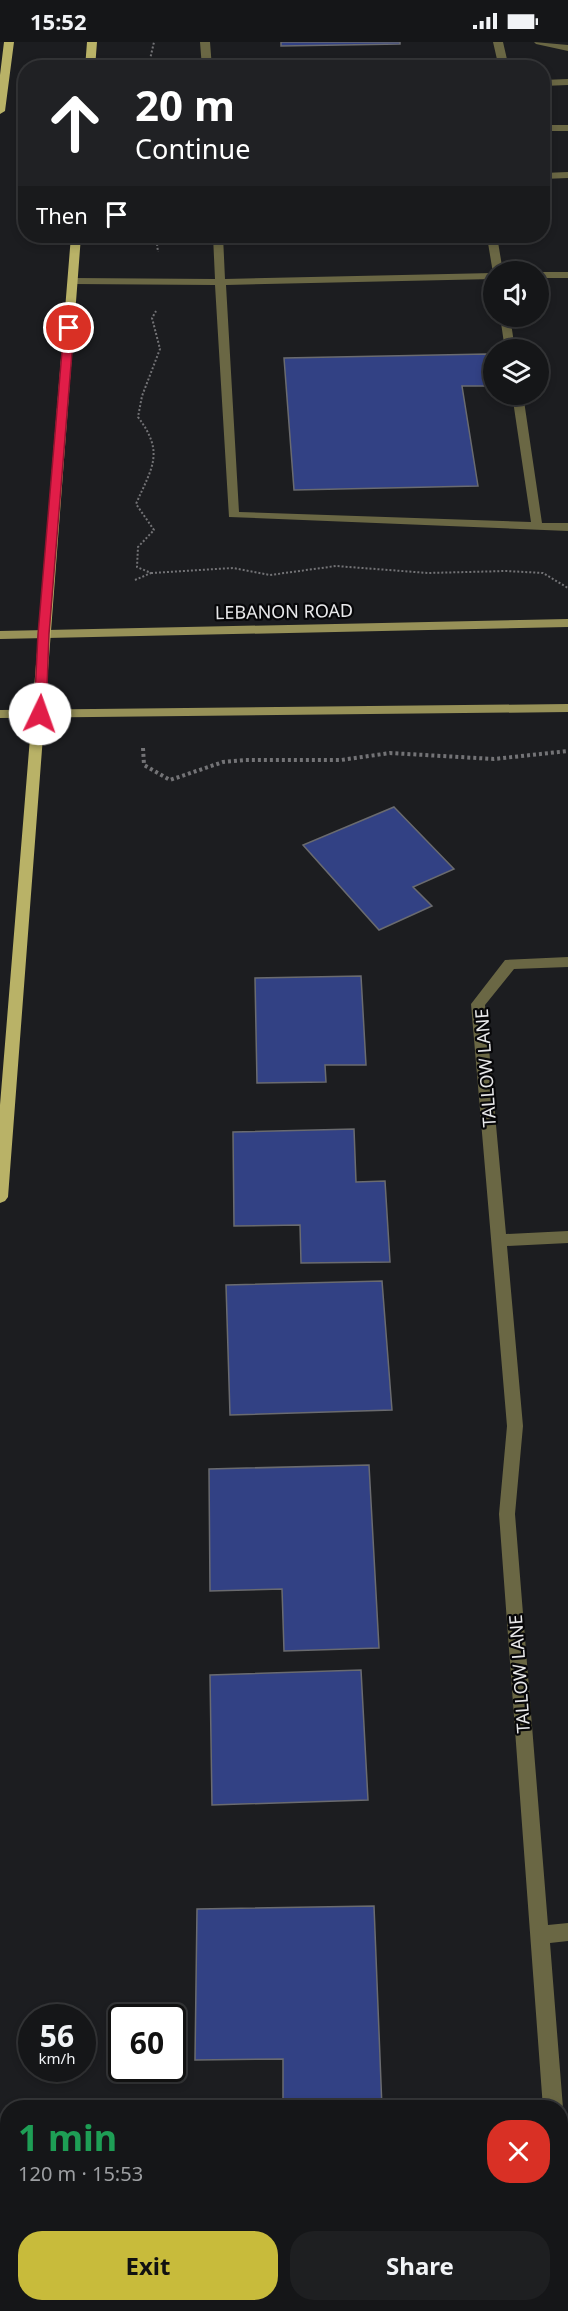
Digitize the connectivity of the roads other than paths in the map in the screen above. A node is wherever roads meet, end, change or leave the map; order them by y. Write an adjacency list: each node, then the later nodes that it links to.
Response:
1 (9, 42): 12 (main road)
2 (92, 42): 7 (main road)
3 (206, 42): 8 (street)
4 (498, 42): 9 (street)
5 (540, 42): 6 (street)
6 (568, 48)
7 (91, 60)
8 (207, 60)
9 (502, 60)
10 (568, 82): 11 (street)
11 (550, 83)
12 (0, 111)
13 (550, 128): 14 (street)
14 (568, 128)
15 (550, 176): 16 (street)
16 (568, 176)
17 (76, 243): 24 (main road)
18 (218, 243): 25 (street)
19 (493, 243): 20 (street)
20 (496, 261)
21 (549, 275): 22 (street)
22 (568, 275)
23 (483, 276): 25 (street)
24 (73, 281): 25 (street); 30 (main road)
25 (221, 282): 27 (street)
26 (519, 405): 27 (street)
27 (537, 526): 28 (street)
28 (568, 526)
29 (568, 623): 30 (main road, LEBANON ROAD)
30 (44, 634): 31 (main road, LEBANON ROAD); 34 (main road)
31 (0, 635)
32 (568, 708): 34 (main road)
33 (0, 714): 34 (main road)
34 (40, 714): 36 (main road)
35 (568, 962): 38 (street, TALLOW LANE)
36 (0, 1197)
37 (568, 1237): 38 (street)
38 (499, 1240): 40 (street, TALLOW LANE)
39 (568, 1932): 40 (street)
40 (539, 1935): 41 (street, TALLOW LANE)
41 (552, 2100)

